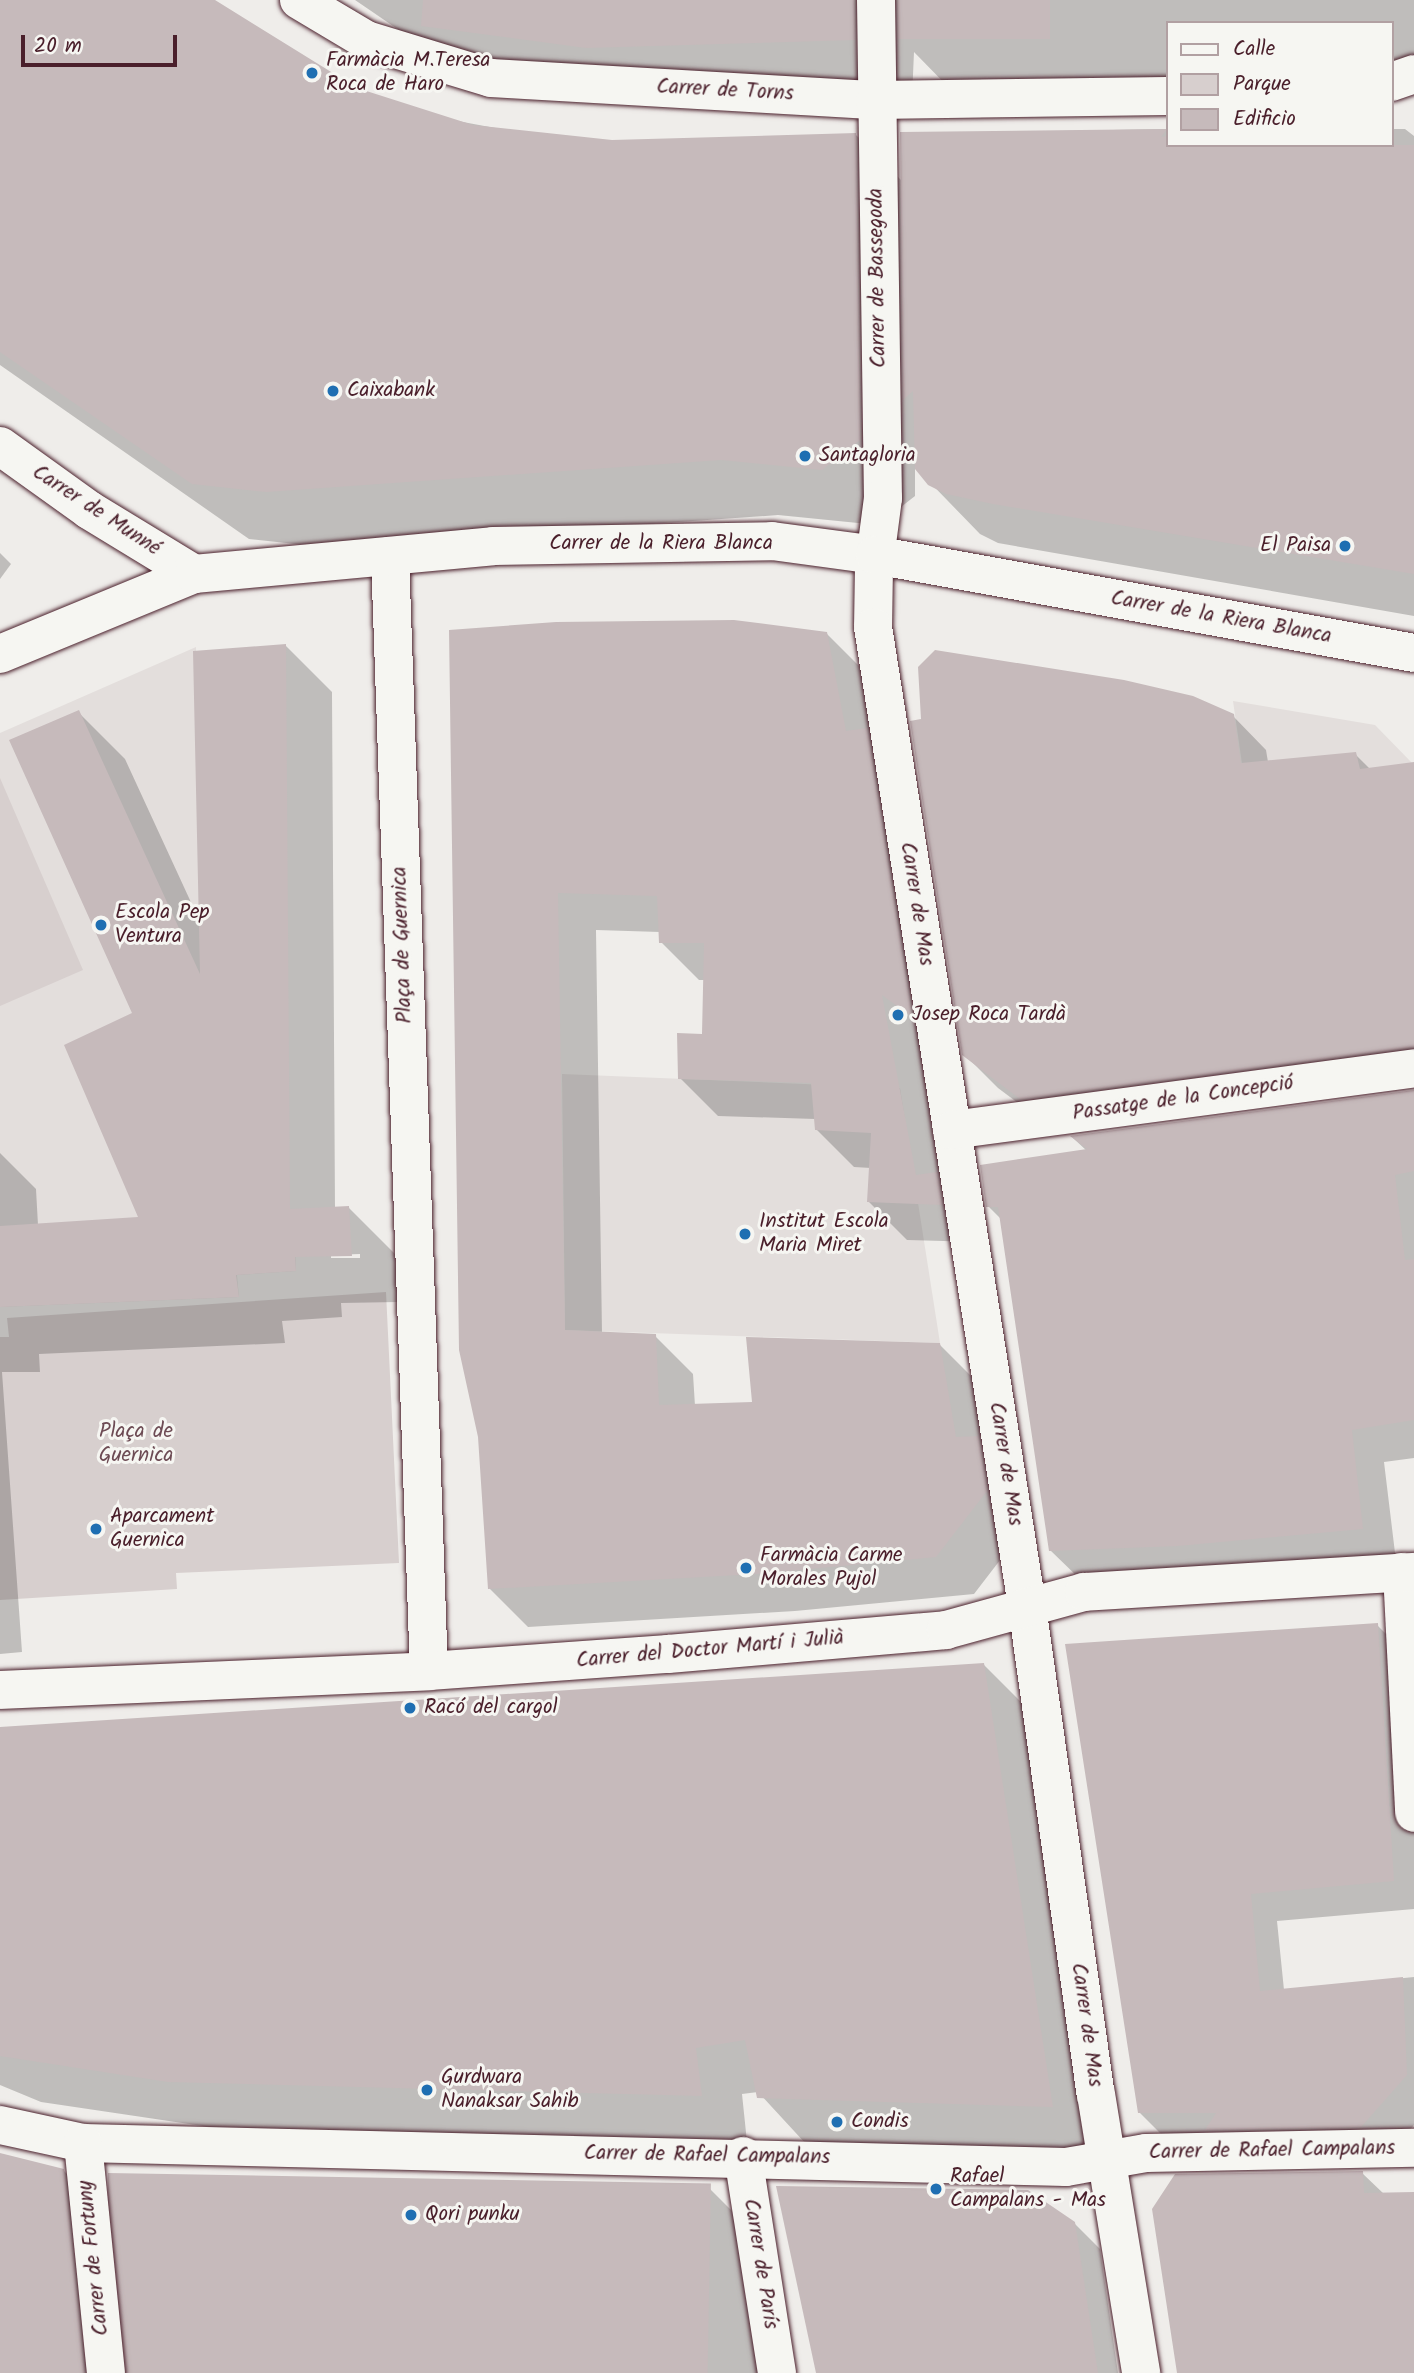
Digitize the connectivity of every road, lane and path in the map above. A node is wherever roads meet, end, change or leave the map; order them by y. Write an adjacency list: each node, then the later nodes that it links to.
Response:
1 (299, 0): 6 (street, Carrer de Torns)
2 (876, 0): 6 (street, Carrer de Bassegoda)
3 (1414, 74): 4 (street)
4 (1393, 81)
5 (1166, 96): 6 (street, Carrer de Torns)
6 (875, 100): 8 (street, Carrer de Bassegoda)
7 (0, 446): 10 (street, Carrer de Munné)
8 (875, 555): 9 (street, Carrer de la Riera Blanca); 11 (street, Carrer de la Riera Blanca); 14 (street, Carrer de Mas)
9 (390, 556): 10 (street, Carrer de la Riera Blanca); 17 (street, Plaça de Guernica)
10 (194, 574): 12 (street, Carrer de la Riera Blanca)
11 (1414, 653)
12 (0, 654)
13 (1414, 1068): 14 (street, Passatge de la Concepció)
14 (952, 1130): 16 (street, Carrer de Mas)
15 (1408, 1572): 16 (street, Carrer del Doctor Martí i Julià); 19 (street)
16 (1027, 1606): 17 (street, Carrer del Doctor Martí i Julià); 24 (street, Carrer de Mas)
17 (429, 1671): 18 (street, Carrer del Doctor Martí i Julià)
18 (0, 1690)
19 (1414, 1814)
20 (0, 2125): 21 (street, Carrer de Rafael Campalans)
21 (83, 2143): 23 (street, Carrer de Rafael Campalans); 25 (street, Carrer de Fortuny)
22 (1414, 2148): 24 (street, Carrer de Rafael Campalans)
23 (743, 2156): 24 (street, Carrer de Rafael Campalans); 26 (street, Carrer de París)
24 (1106, 2160): 27 (street, Carrer de Mas)
25 (106, 2373)
26 (777, 2373)
27 (1141, 2373)

